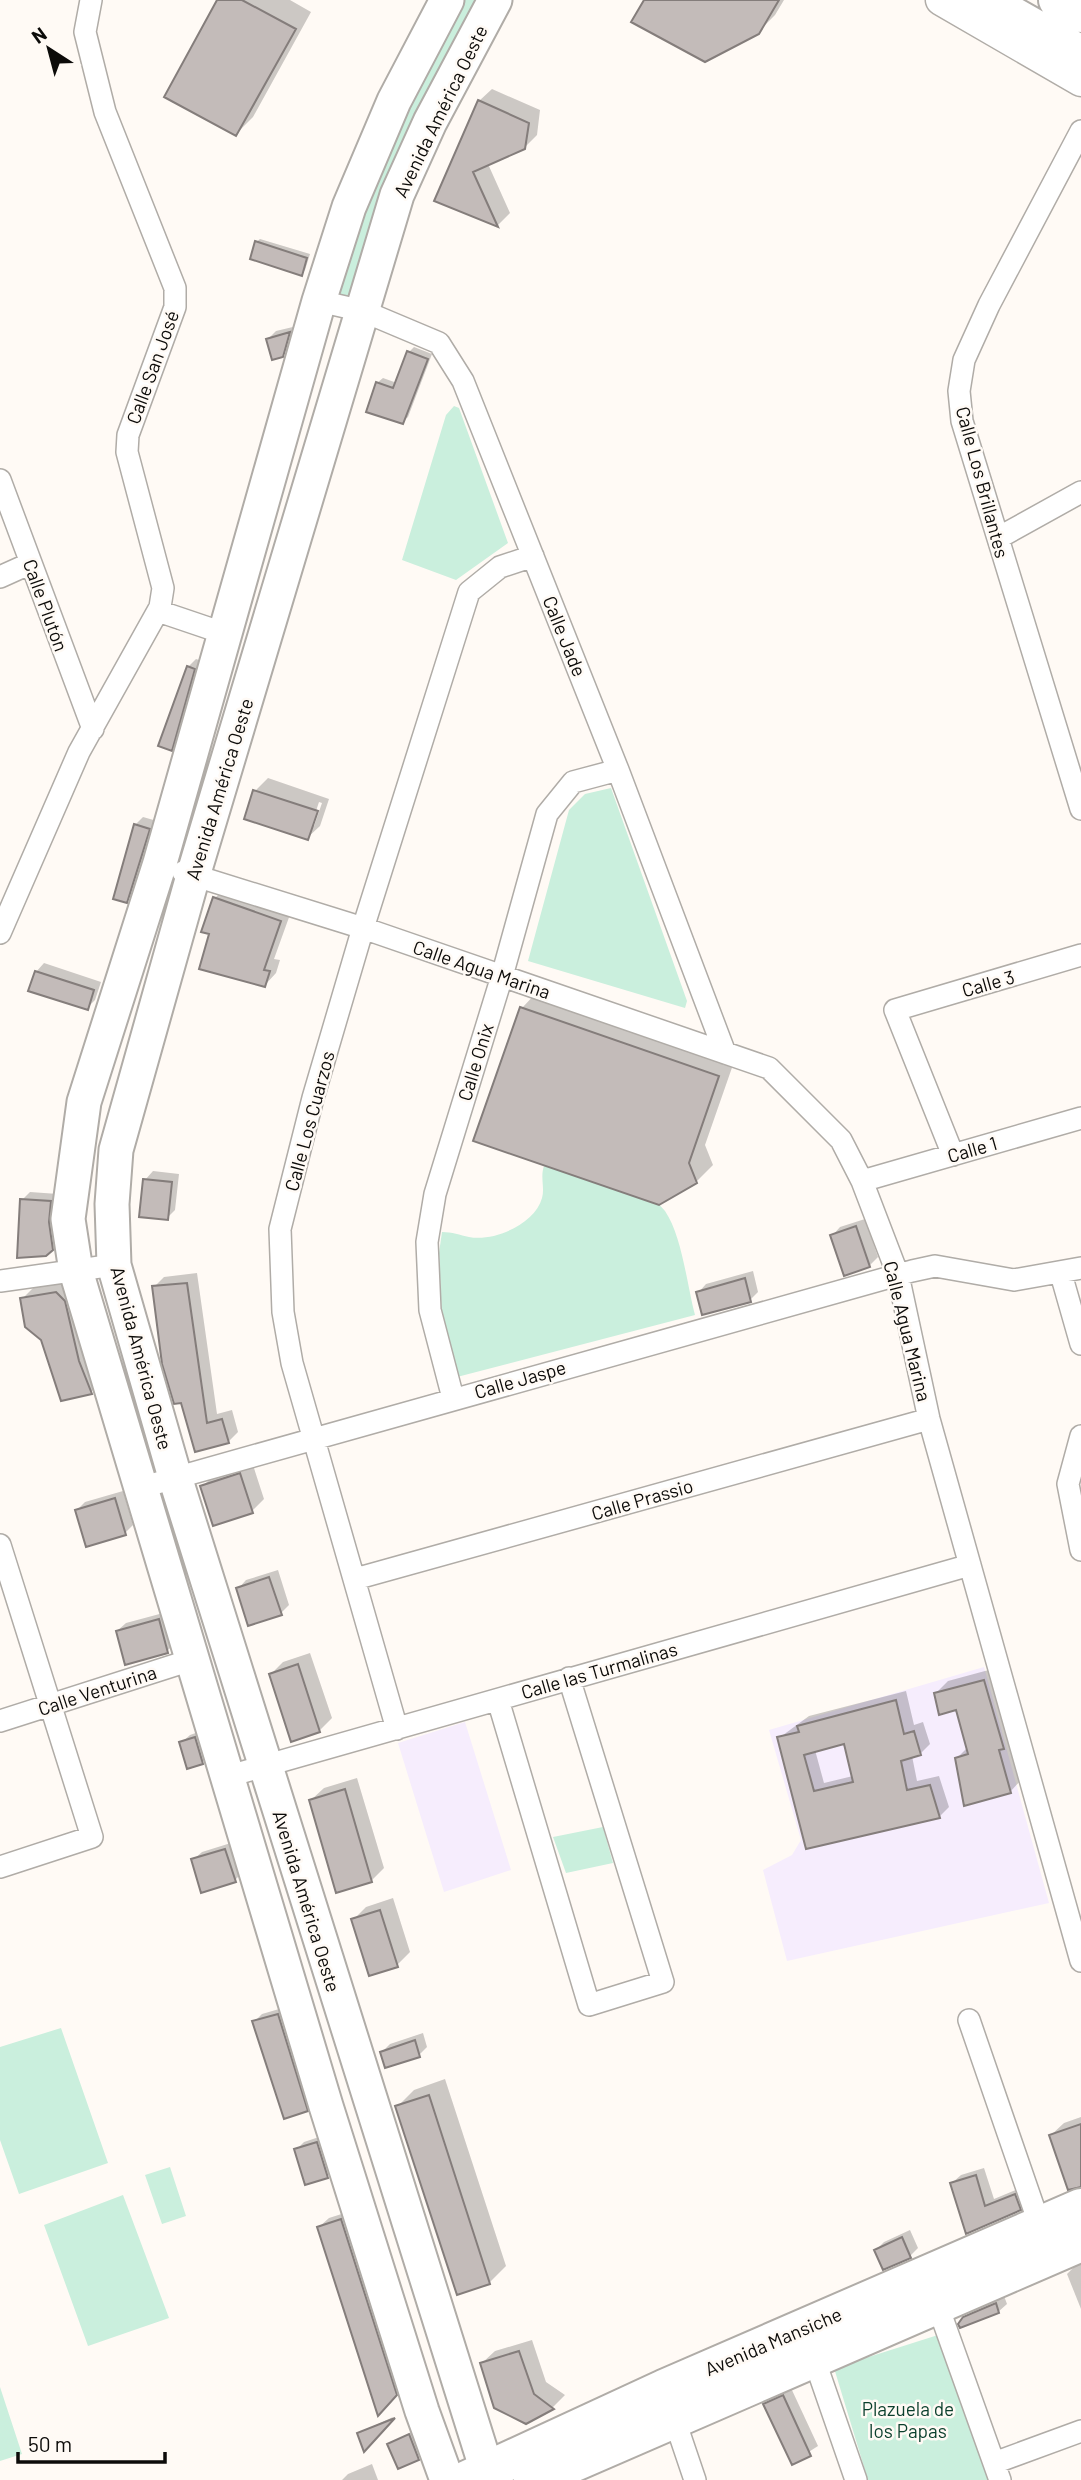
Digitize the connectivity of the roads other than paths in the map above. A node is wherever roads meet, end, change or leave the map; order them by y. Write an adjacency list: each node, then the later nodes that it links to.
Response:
1 (90, 0): 19 (street, Calle San José)
2 (447, 0): 11 (main road, Avenida América Oeste)
3 (495, 0): 12 (main road, Avenida América Oeste)
4 (941, 0): 9 (street)
5 (984, 0): 8 (highway)
6 (1058, 0): 7 (highway)
7 (1081, 13)
8 (1081, 55)
9 (1081, 81)
10 (1081, 131): 15 (street, Calle Los Brillantes)
11 (319, 301): 12 (street, Calle Jade); 20 (main road, Avenida América Oeste)
12 (363, 311): 16 (street, Calle Jade); 25 (main road, Avenida América Oeste)
13 (0, 480): 17 (street, Calle Plutón)
14 (1081, 492): 15 (street)
15 (998, 538): 23 (street, Calle Los Brillantes)
16 (533, 556): 22 (street, Calle Jade); 26 (street, Calle Los Cuarzos)
17 (31, 563): 18 (street); 21 (street, Calle Plutón)
18 (0, 577)
19 (158, 611): 20 (street); 21 (street, Calle San José)
20 (226, 634): 24 (main road, Avenida América Oeste)
21 (93, 729): 27 (street, Calle San José)
22 (618, 770): 29 (street, Calle Onix); 30 (street, Calle Jade)
23 (1081, 809)
24 (160, 863): 25 (street, Calle Agua Marina); 35 (main road, Avenida América Oeste)
25 (193, 876): 26 (street, Calle Agua Marina); 34 (main road, Avenida América Oeste)
26 (363, 928): 29 (street, Calle Agua Marina); 43 (street, Calle Los Cuarzos)
27 (0, 933)
28 (1081, 955): 32 (street, Calle 3)
29 (502, 976): 30 (street, Calle Agua Marina); 40 (street, Calle Onix)
30 (725, 1053): 33 (street, Calle Agua Marina)
31 (1081, 1118): 32 (street, Calle 1)
32 (953, 1155): 33 (street, Calle 1)
33 (862, 1181): 37 (street, Calle Agua Marina)
34 (114, 1265): 35 (street); 44 (main road, Avenida América Oeste)
35 (76, 1270): 38 (street); 45 (main road, Avenida América Oeste)
36 (1071, 1271): 37 (street, Calle Jaspe); 39 (street)
37 (898, 1275): 40 (street, Calle Jaspe); 41 (street, Calle Agua Marina)
38 (0, 1281)
39 (1081, 1344)
40 (453, 1398): 43 (street, Calle Jaspe)
41 (929, 1419): 48 (street, Calle Agua Marina); 49 (street, Calle Prassio)
42 (1081, 1436): 46 (street)
43 (313, 1438): 44 (street, Calle Jaspe); 49 (street, Calle Los Cuarzos)
44 (175, 1477): 45 (street, Calle Jaspe); 56 (main road, Avenida América Oeste)
45 (143, 1488): 50 (main road, Avenida América Oeste)
46 (1081, 1550)
47 (2, 1557): 53 (street)
48 (970, 1564): 51 (street, Calle las Turmalinas); 59 (street, Calle Agua Marina)
49 (355, 1579): 55 (street, Calle Los Cuarzos)
50 (194, 1659): 53 (street, Calle Venturina); 57 (main road, Avenida América Oeste)
51 (569, 1678): 52 (street, Calle las Turmalinas); 52 (street)
52 (498, 1700): 55 (street, Calle las Turmalinas)
53 (48, 1706): 54 (street, Calle Venturina); 58 (street)
54 (0, 1721)
55 (397, 1729): 56 (street, Calle las Turmalinas)
56 (265, 1766): 57 (street, Calle las Turmalinas); 70 (main road, Avenida América Oeste)
57 (229, 1776): 71 (main road, Avenida América Oeste)
58 (0, 1867)
59 (1074, 1908): 60 (street, Calle Agua Marina)
60 (1081, 1961)
61 (969, 2020): 63 (street)
62 (1081, 2208): 63 (highway, Avenida Mansiche)
63 (1040, 2226): 65 (highway, Avenida Mansiche)
64 (1081, 2242): 65 (highway, Avenida Mansiche)
65 (932, 2290): 66 (highway, Avenida Mansiche); 69 (street)
66 (809, 2343): 67 (highway, Avenida Mansiche); 74 (street)
67 (669, 2404): 70 (highway, Avenida Mansiche); 72 (highway, Avenida Mansiche); 73 (street)
68 (1081, 2431): 69 (street)
69 (997, 2472)
70 (481, 2477)
71 (447, 2480)
72 (533, 2480)
73 (695, 2480)
74 (856, 2480)

